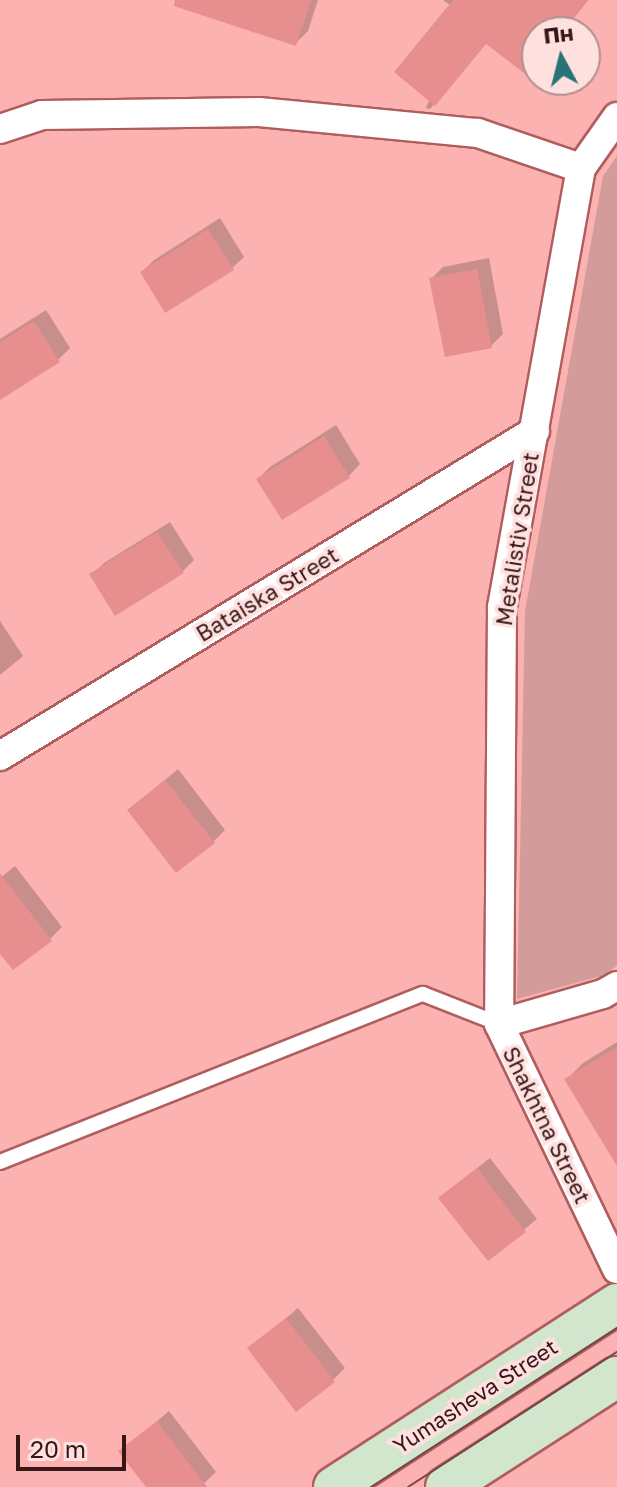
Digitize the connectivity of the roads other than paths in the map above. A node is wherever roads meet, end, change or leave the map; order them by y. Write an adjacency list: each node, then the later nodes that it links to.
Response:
1 (617, 117): 3 (street, Metalistiv Street)
2 (0, 129): 3 (street)
3 (581, 168): 4 (street, Metalistiv Street)
4 (535, 431): 5 (street, Bataiska Street); 7 (street, Metalistiv Street)
5 (0, 756)
6 (617, 986): 7 (street)
7 (499, 1024): 8 (lane); 9 (street, Shakhtna Street)
8 (0, 1162)
9 (617, 1269)
10 (617, 1304): 12 (main road, Yumasheva Street)
11 (617, 1377): 13 (main road)
12 (334, 1487)
13 (446, 1487)

